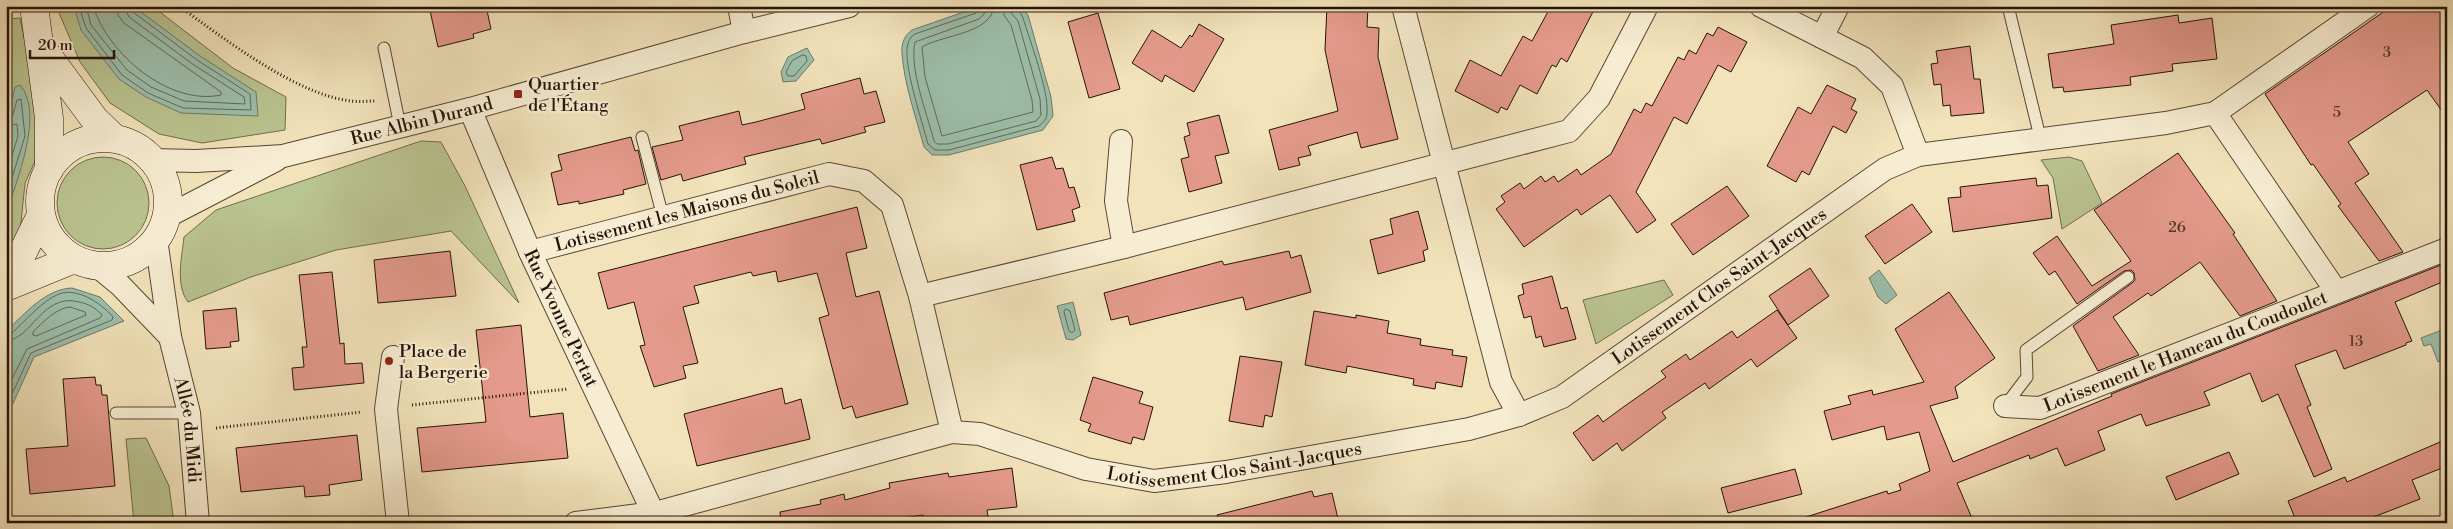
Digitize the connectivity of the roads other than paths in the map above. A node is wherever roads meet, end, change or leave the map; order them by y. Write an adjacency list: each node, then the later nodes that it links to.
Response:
1 (34, 6): 12 (main road)
2 (739, 6): 10 (street)
3 (849, 6): 10 (street, Rue Albin Durand)
4 (1403, 6): 24 (street)
5 (1648, 6): 24 (street)
6 (1761, 6): 11 (street)
7 (1838, 6): 11 (street)
8 (2008, 6): 19 (lane)
9 (2368, 6): 15 (street, Lotissement Clos Saint-Jacques)
10 (744, 32): 14 (street, Rue Albin Durand)
11 (1822, 37): 21 (street)
12 (41, 46): 18 (main road); 25 (main road)
13 (384, 48): 16 (lane)
14 (470, 109): 16 (street, Rue Albin Durand); 31 (street, Rue Yvonne Pertat)
15 (2215, 113): 19 (street, Lotissement Clos Saint-Jacques); 35 (street, Lotissement le Hameau du Coudoulet)
16 (400, 126): 22 (street, Rue Albin Durand)
17 (642, 137): 27 (lane)
18 (116, 139): 23 (main road); 25 (main road)
19 (2041, 140): 21 (street, Lotissement Clos Saint-Jacques)
20 (1121, 141): 29 (street)
21 (1918, 154): 41 (street, Lotissement Clos Saint-Jacques)
22 (283, 156): 23 (street, Rue Albin Durand); 28 (street, Rue Albin Durand)
23 (152, 160): 28 (main road)
24 (1445, 165): 29 (street); 41 (street)
25 (49, 170): 26 (main road)
26 (41, 215): 32 (main road); 34 (main road)
27 (663, 217): 31 (street, Lotissement les Maisons du Soleil); 36 (street, Lotissement les Maisons du Soleil)
28 (161, 228): 32 (main road); 37 (street, Allée du Midi)
29 (1124, 247): 36 (street)
30 (2447, 248): 35 (street, Lotissement le Hameau du Coudoulet)
31 (530, 252): 44 (street, Rue Yvonne Pertat)
32 (86, 262): 34 (main road); 37 (street, Allée du Midi)
33 (2128, 277): 39 (lane)
34 (7, 286)
35 (2336, 291): 39 (street, Lotissement le Hameau du Coudoulet)
36 (920, 296): 43 (street, Lotissement les Maisons du Soleil)
37 (170, 337): 42 (street, Allée du Midi)
38 (393, 357): 46 (street)
39 (2004, 406)
40 (116, 412): 42 (lane)
41 (1519, 415): 43 (street, Lotissement Clos Saint-Jacques)
42 (190, 422): 45 (street, Allée du Midi)
43 (952, 432): 44 (street)
44 (656, 518): 47 (street)
45 (198, 523)
46 (398, 523)
47 (576, 523)

